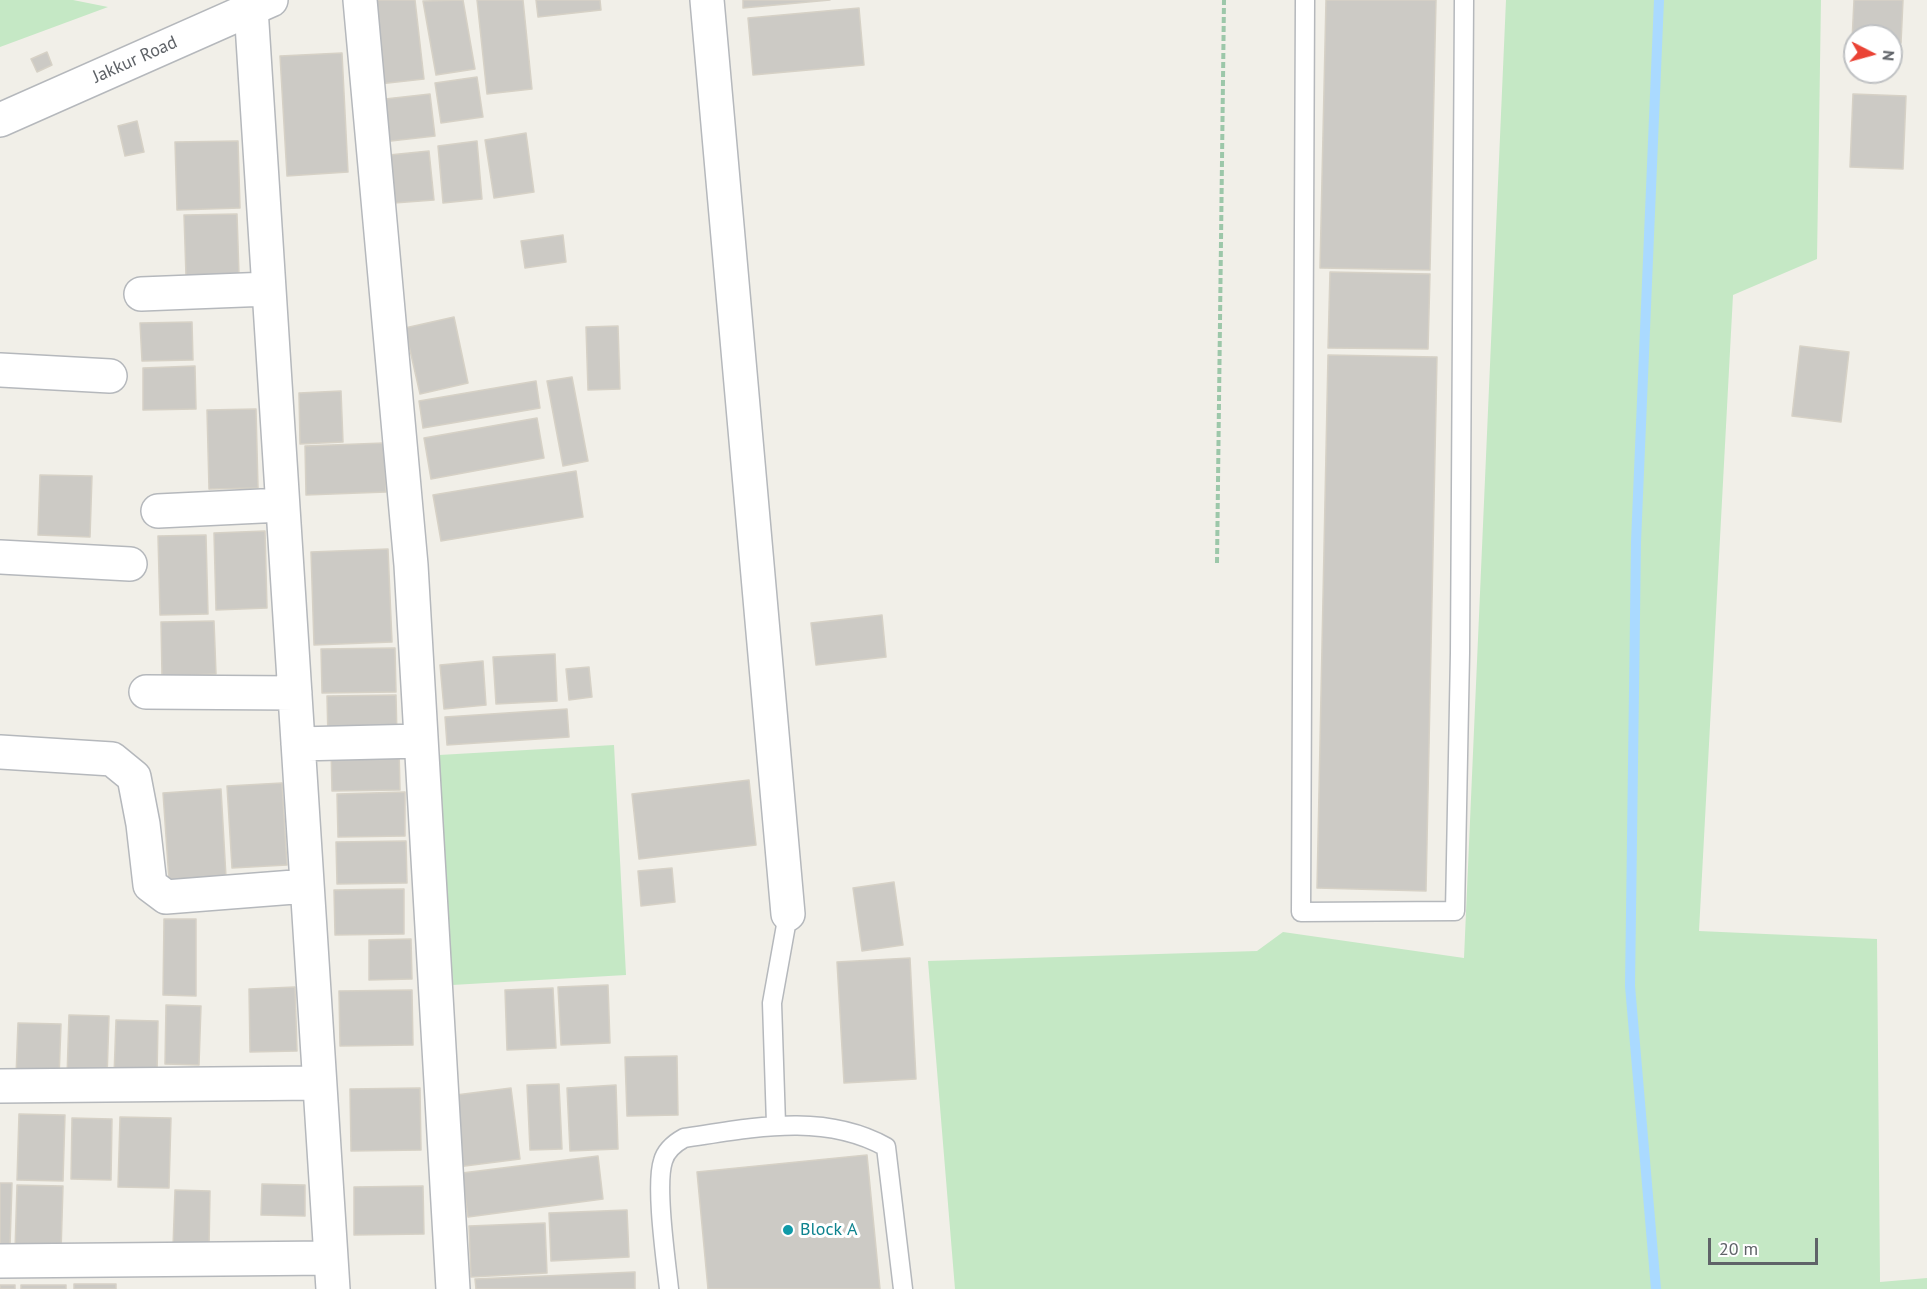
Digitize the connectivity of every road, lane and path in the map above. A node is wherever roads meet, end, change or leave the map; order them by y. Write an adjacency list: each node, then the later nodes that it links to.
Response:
1 (360, 0): 19 (street)
2 (707, 0): 23 (street)
3 (1224, 0): 15 (path)
4 (1305, 0): 5 (lane)
5 (1464, 0)
6 (261, 4): 7 (street, Jakkur Road); 8 (street)
7 (0, 120)
8 (269, 289): 9 (street); 12 (street)
9 (141, 294)
10 (0, 370): 11 (street)
11 (110, 376)
12 (282, 505): 13 (street); 18 (street)
13 (158, 511)
14 (0, 557): 16 (street)
15 (1217, 563)
16 (130, 564)
17 (146, 692): 18 (street)
18 (295, 693): 20 (street)
19 (422, 741): 20 (street); 29 (street)
20 (298, 744): 22 (street)
21 (0, 752): 22 (street)
22 (307, 886): 24 (street)
23 (788, 914): 26 (lane)
24 (319, 1083): 25 (street); 28 (street)
25 (0, 1086)
26 (776, 1124): 30 (lane); 31 (lane)
27 (0, 1261): 28 (street)
28 (332, 1274)
29 (453, 1289)
30 (669, 1289)
31 (903, 1289)

